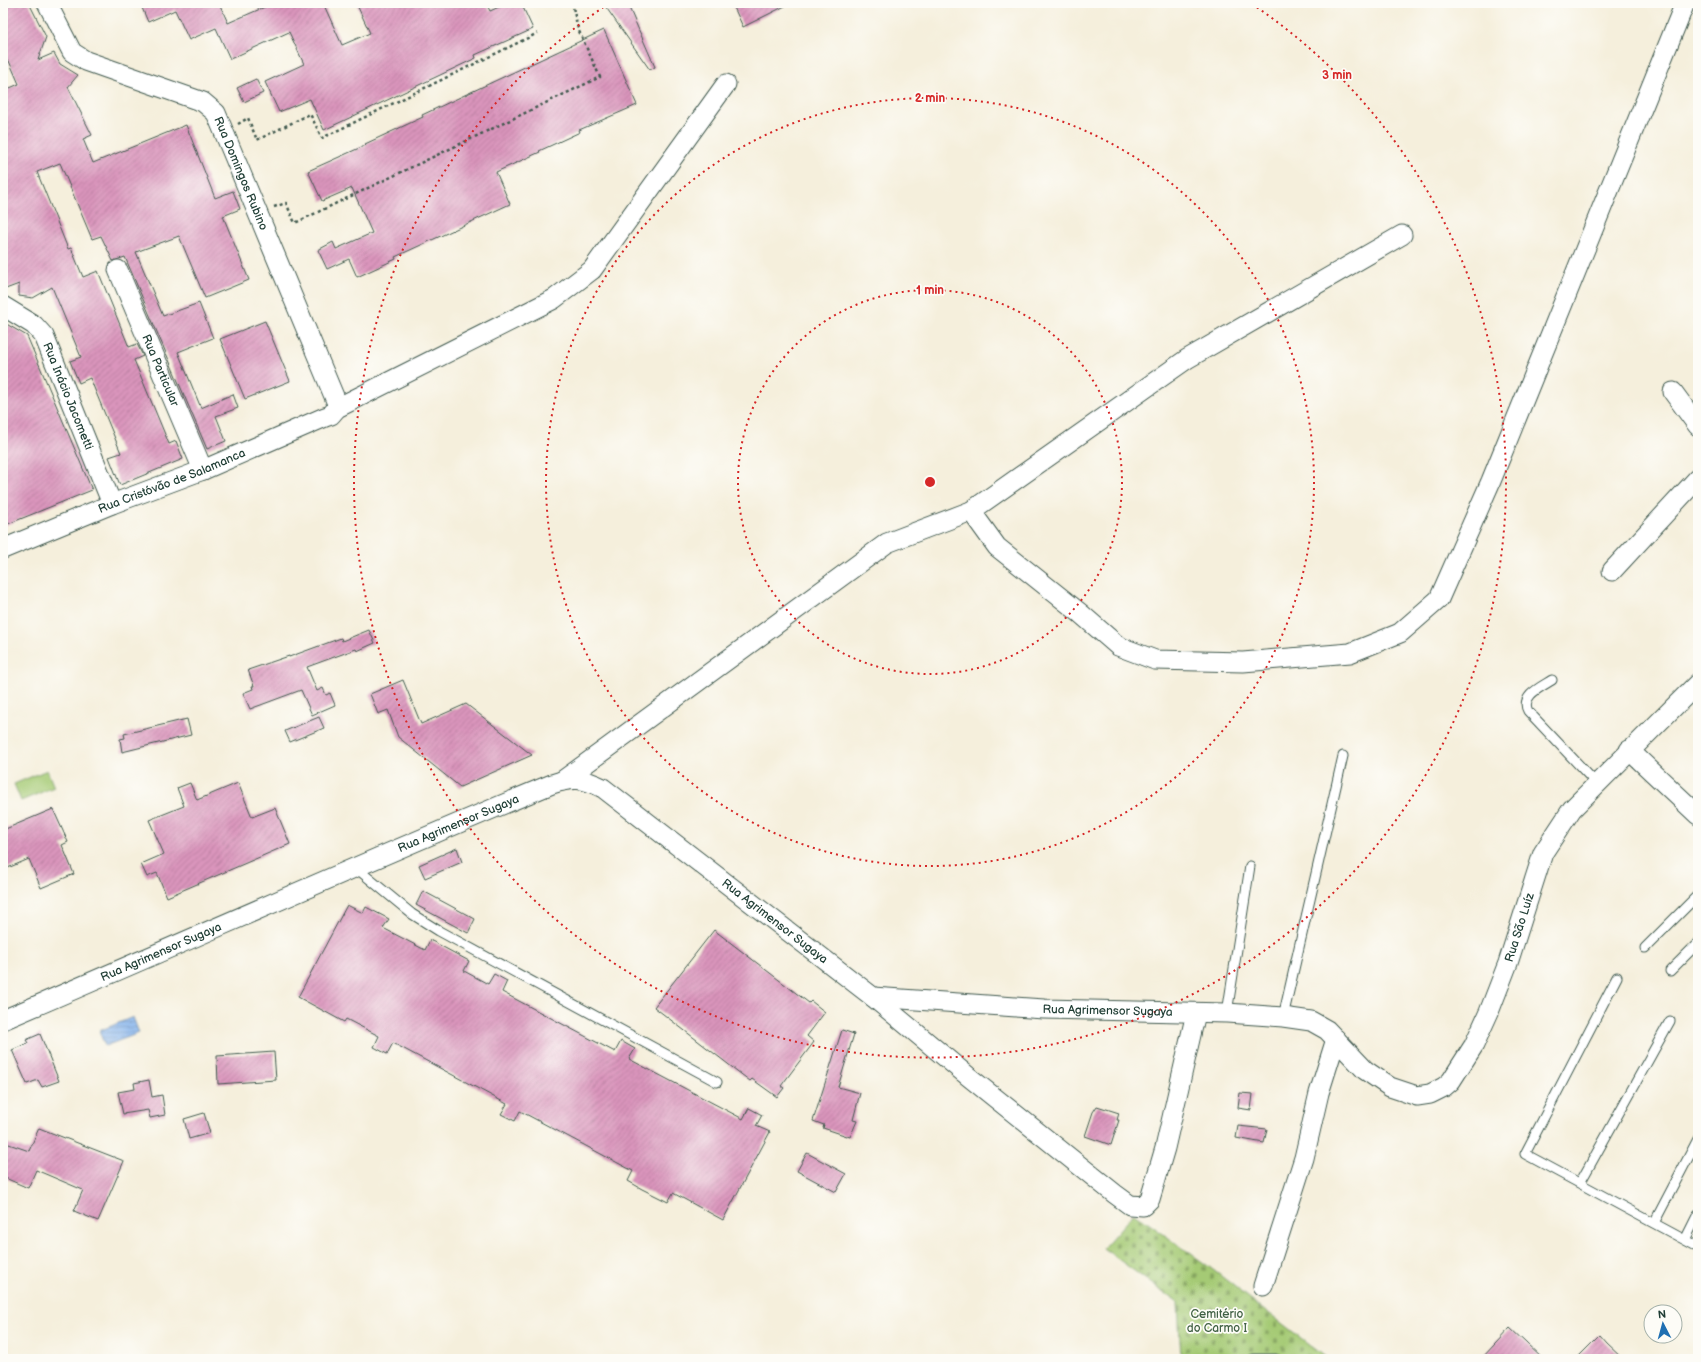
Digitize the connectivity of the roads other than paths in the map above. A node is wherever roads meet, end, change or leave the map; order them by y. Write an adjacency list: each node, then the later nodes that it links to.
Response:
1 (47, 3): 8 (street, Rua Domingos Rubino)
2 (1685, 3): 13 (street)
3 (726, 84): 8 (street, Rua Cristóvão de Salamanca)
4 (1402, 235): 13 (street)
5 (118, 270): 10 (street, Rua Particular)
6 (3, 306): 12 (street, Rua Inácio Jacometti)
7 (1673, 392): 9 (street)
8 (337, 408): 10 (street, Rua Cristóvão de Salamanca)
9 (1698, 426)
10 (203, 470): 12 (street, Rua Cristóvão de Salamanca)
11 (1698, 478): 15 (street)
12 (112, 504): 14 (street, Rua Cristóvão de Salamanca)
13 (971, 512): 20 (street)
14 (3, 548)
15 (1612, 571)
16 (1552, 680): 21 (lane)
17 (1698, 683): 18 (street, Rua São Luíz)
18 (1629, 750): 21 (street, Rua São Luíz); 22 (street)
19 (1343, 756): 33 (lane)
20 (562, 781): 24 (street, Rua Agrimensor Sugaya); 30 (street, Rua Agrimensor Sugaya)
21 (1596, 783): 36 (street, Rua São Luíz)
22 (1698, 815)
23 (1250, 866): 31 (lane)
24 (355, 867): 34 (street, Rua Agrimensor Sugaya); 37 (lane)
25 (1698, 895): 27 (lane)
26 (1698, 944): 28 (lane)
27 (1645, 948)
28 (1670, 971)
29 (1617, 977): 39 (lane)
30 (873, 997): 32 (street, Rua Agrimensor Sugaya); 32 (street, Rua Agrimensor Sugaya)
31 (1227, 1013): 32 (street, Rua Agrimensor Sugaya); 33 (street, Rua Agrimensor Sugaya)
32 (1196, 1014)
33 (1283, 1017): 36 (street, Rua Agrimensor Sugaya)
34 (3, 1020)
35 (1670, 1021): 39 (lane)
36 (1336, 1039): 44 (street)
37 (717, 1082)
38 (1698, 1139): 41 (lane)
39 (1580, 1183): 41 (lane)
40 (1698, 1214): 42 (lane)
41 (1654, 1223): 42 (lane)
42 (1685, 1240): 43 (lane)
43 (1698, 1247)
44 (1263, 1286)
45 (1254, 1359): 46 (lane)
46 (1276, 1359)

